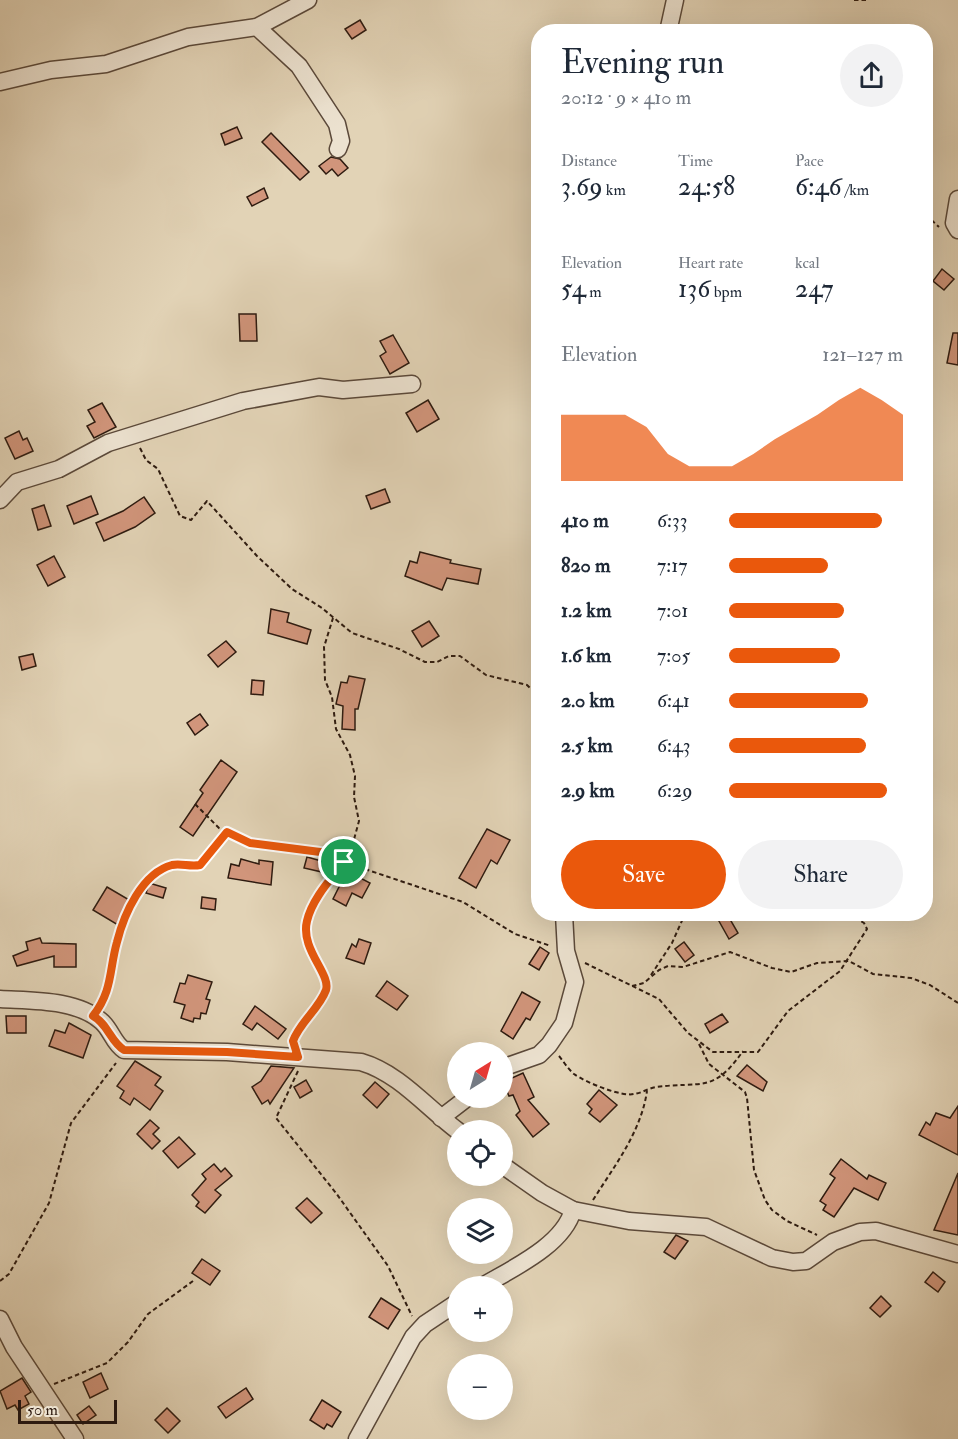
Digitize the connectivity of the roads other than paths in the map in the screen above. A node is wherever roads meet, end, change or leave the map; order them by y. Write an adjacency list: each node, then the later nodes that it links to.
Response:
1 (308, 0): 4 (street)
2 (675, 0): 3 (street)
3 (670, 24)
4 (257, 27): 5 (street); 6 (street)
5 (0, 82)
6 (338, 149)
7 (958, 199): 8 (street)
8 (958, 230)
9 (412, 384): 10 (street)
10 (0, 500)
11 (564, 921): 13 (street)
12 (0, 999): 15 (street)
13 (513, 1064)
14 (454, 1108): 15 (street)
15 (441, 1118): 16 (street)
16 (447, 1123)
17 (513, 1173): 18 (street)
18 (579, 1211): 19 (street); 20 (street)
19 (958, 1254)
20 (500, 1276)
21 (447, 1309): 24 (street)
22 (0, 1319): 23 (street)
23 (75, 1439)
24 (357, 1439)

